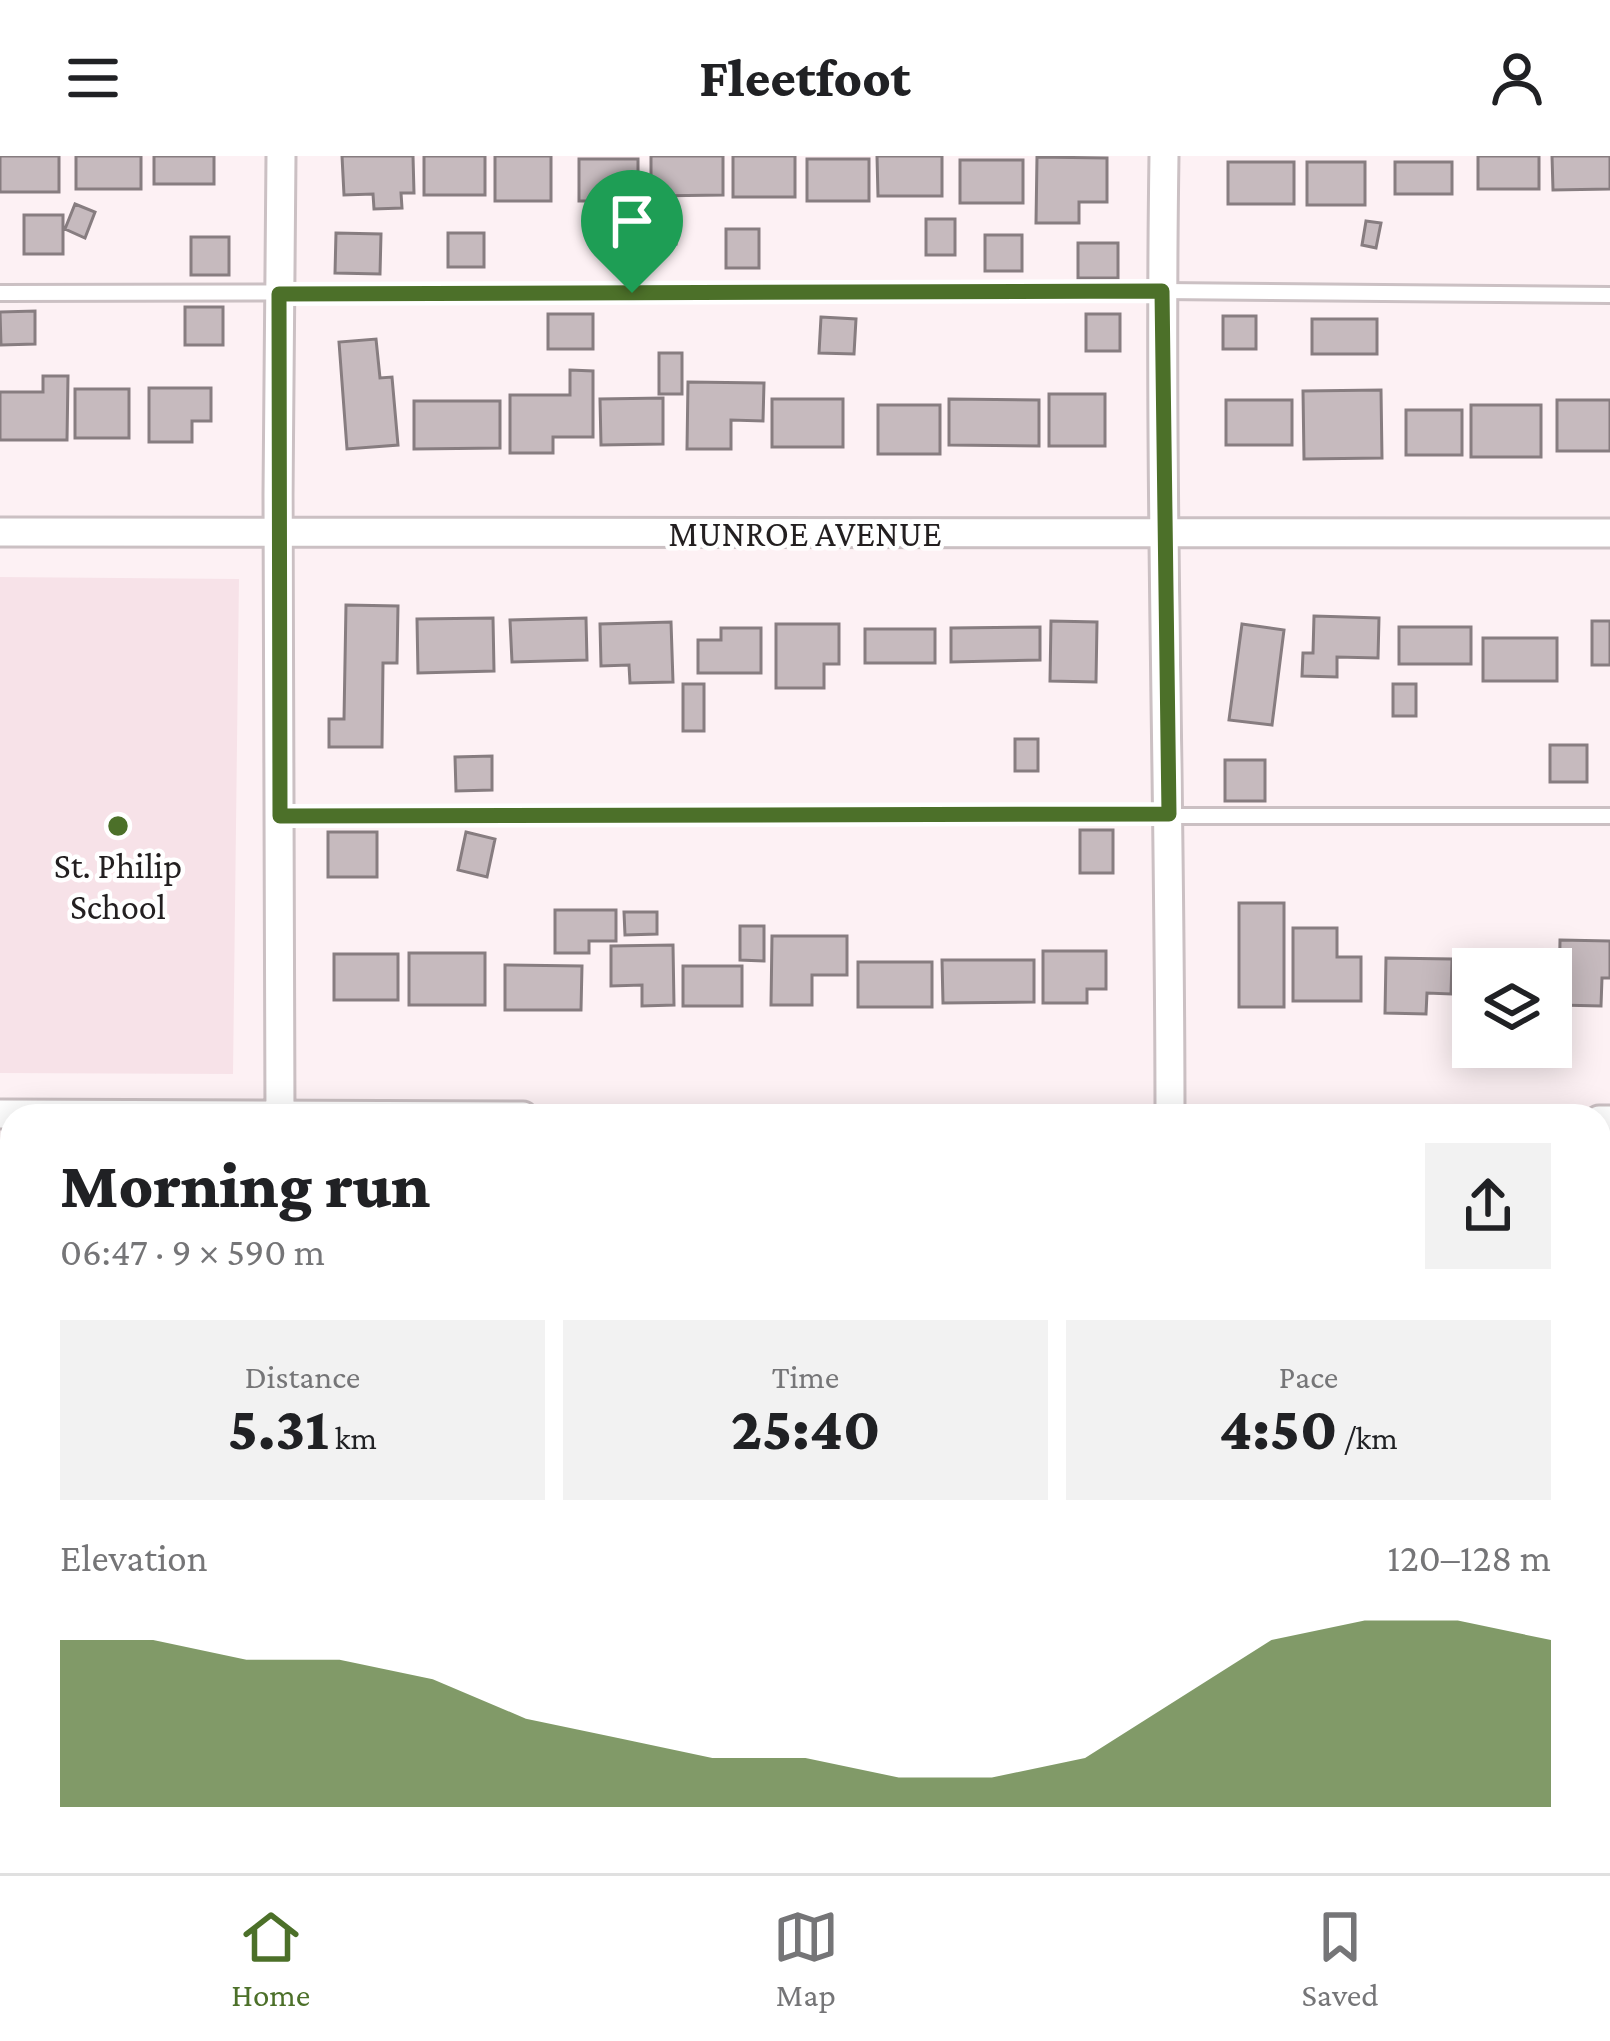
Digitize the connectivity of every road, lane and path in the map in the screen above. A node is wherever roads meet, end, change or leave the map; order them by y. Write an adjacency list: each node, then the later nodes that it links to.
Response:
1 (281, 156): 5 (street)
2 (1164, 156): 3 (street)
3 (1162, 291): 5 (lane); 6 (lane); 9 (street)
4 (0, 293): 5 (lane)
5 (279, 294): 8 (street)
6 (1610, 295)
7 (0, 532): 8 (street, MUNROE AVENUE)
8 (278, 532): 9 (street, MUNROE AVENUE); 12 (street)
9 (1166, 532): 10 (street, MUNROE AVENUE); 11 (street)
10 (1610, 533)
11 (1169, 814): 12 (lane); 13 (lane); 15 (street)
12 (280, 816): 14 (street)
13 (1610, 816)
14 (280, 1104)
15 (1170, 1104)

